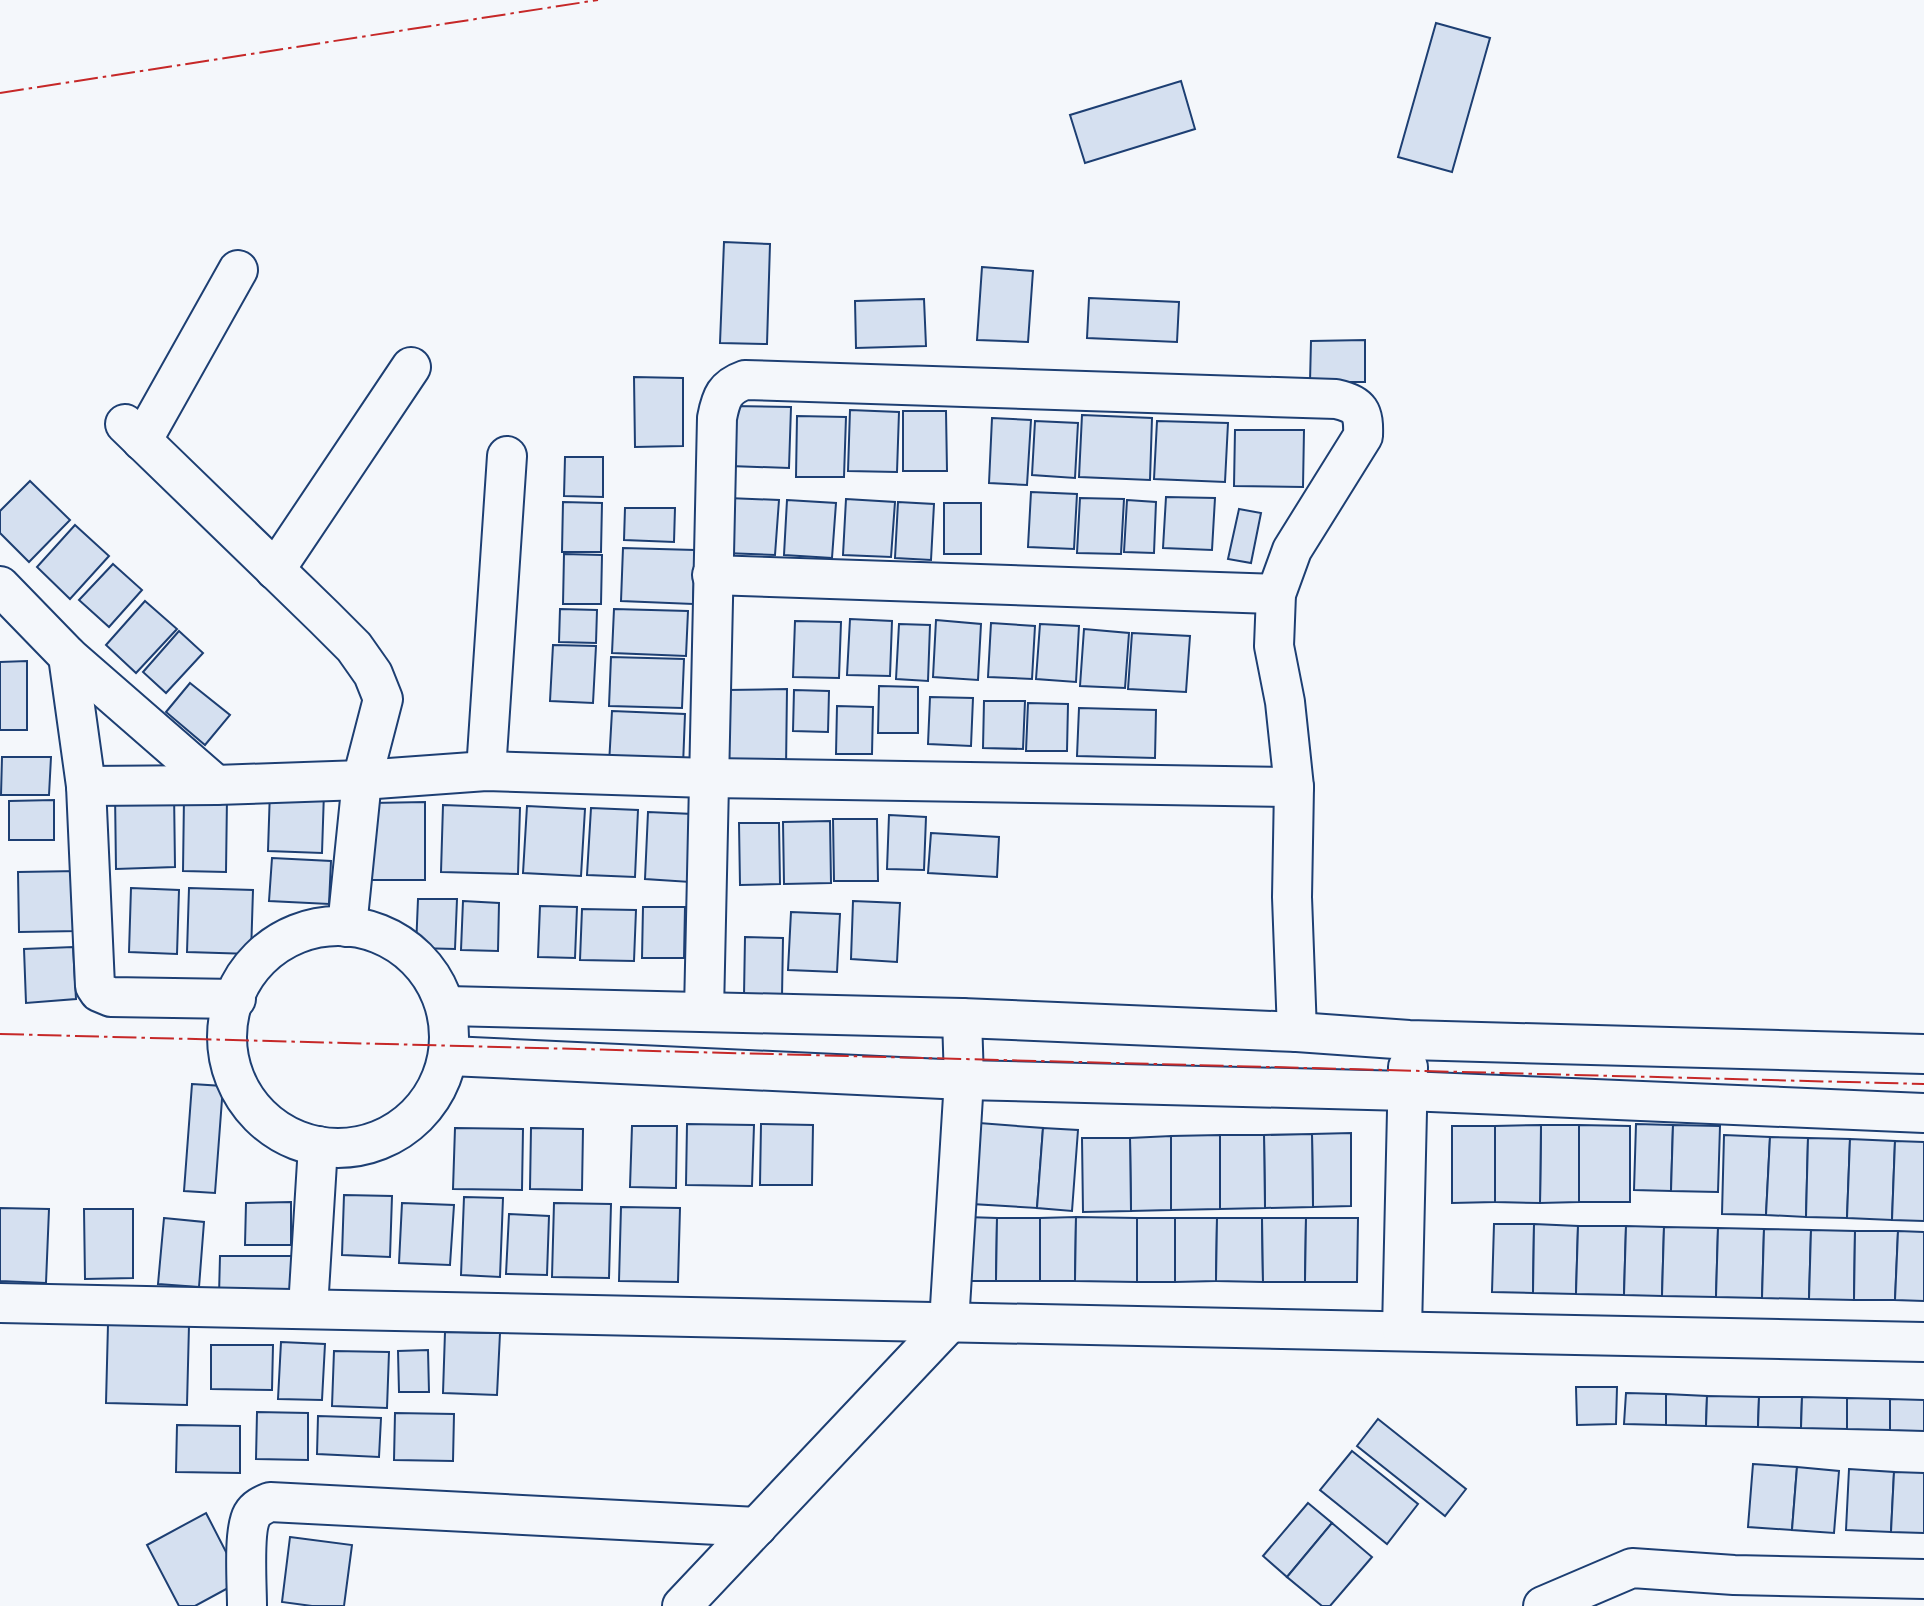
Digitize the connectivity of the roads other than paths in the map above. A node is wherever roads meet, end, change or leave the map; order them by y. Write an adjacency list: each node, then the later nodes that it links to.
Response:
1 (238, 270): 4 (street)
2 (411, 367): 4 (street)
3 (507, 456): 9 (street)
4 (275, 570): 11 (street)
5 (712, 575): 7 (street); 7 (street); 10 (street)
6 (0, 586): 8 (street)
7 (1276, 594): 14 (street)
8 (68, 656): 12 (street); 13 (street)
9 (485, 771): 10 (street); 11 (street)
10 (708, 778): 14 (street); 18 (street)
11 (362, 780): 12 (street); 15 (street)
12 (216, 785): 13 (street)
13 (86, 786): 16 (street)
14 (1294, 786): 20 (street)
15 (346, 927): 16 (street); 17 (street)
16 (236, 999): 27 (street)
17 (447, 1006): 18 (street); 23 (street)
18 (704, 1011): 19 (street)
19 (962, 1018): 20 (street); 24 (street)
20 (1297, 1032): 21 (street)
21 (1409, 1040): 22 (street); 25 (street)
22 (1924, 1054)
23 (450, 1056): 24 (street); 27 (street)
24 (964, 1080): 25 (street); 30 (street)
25 (1407, 1091): 26 (street); 31 (street)
26 (1924, 1113)
27 (318, 1146): 29 (street)
28 (0, 1303): 29 (street)
29 (308, 1308): 30 (street)
30 (948, 1323): 31 (street); 33 (street)
31 (1402, 1329): 32 (street)
32 (1924, 1342)
33 (757, 1527): 35 (street); 36 (street)
34 (1924, 1579): 37 (street)
35 (247, 1606)
36 (682, 1606)
37 (1544, 1606)

